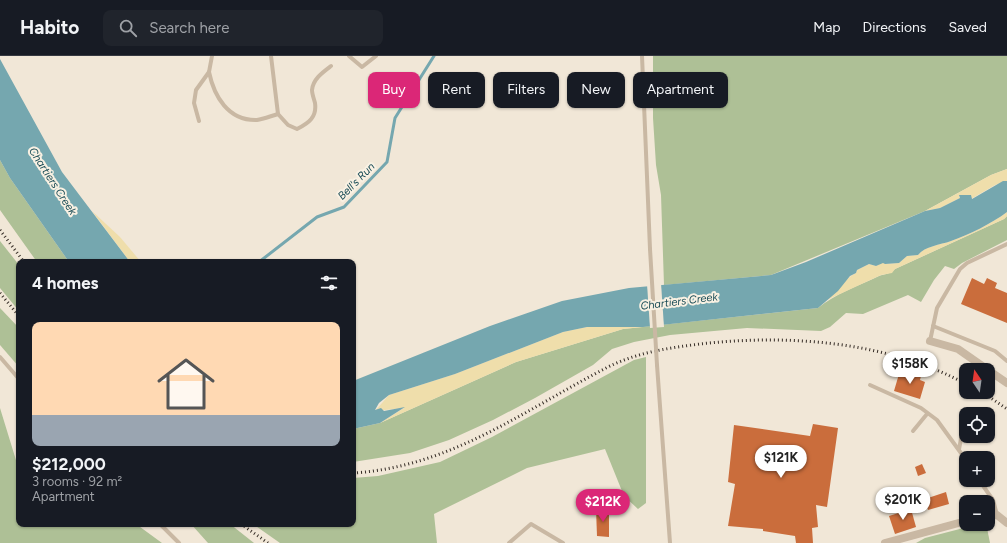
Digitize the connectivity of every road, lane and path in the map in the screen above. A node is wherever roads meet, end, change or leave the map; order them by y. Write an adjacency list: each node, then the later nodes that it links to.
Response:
1 (212, 56): 7 (lane)
2 (271, 56): 8 (lane)
3 (349, 56): 4 (lane)
4 (376, 56)
5 (642, 56): 32 (lane, bridge)
6 (331, 66): 8 (lane)
7 (209, 72): 8 (lane); 9 (lane)
8 (278, 114)
9 (199, 121)
10 (1007, 244): 11 (lane)
11 (933, 326): 12 (lane); 14 (lane)
12 (930, 341): 15 (street)
13 (0, 357): 17 (lane)
14 (1007, 361)
15 (978, 363)
16 (995, 375): 18 (street)
17 (16, 376)
18 (1007, 383)
19 (870, 385): 20 (lane)
20 (927, 414): 21 (lane); 23 (lane)
21 (913, 431)
22 (960, 443): 23 (lane)
23 (959, 449)
24 (984, 487): 25 (lane)
25 (997, 515): 27 (street)
26 (959, 523): 33 (street)
27 (1007, 523)
28 (163, 527): 29 (lane)
29 (179, 543)
30 (509, 543): 31 (lane)
31 (563, 543)
32 (670, 543)
33 (885, 543)

